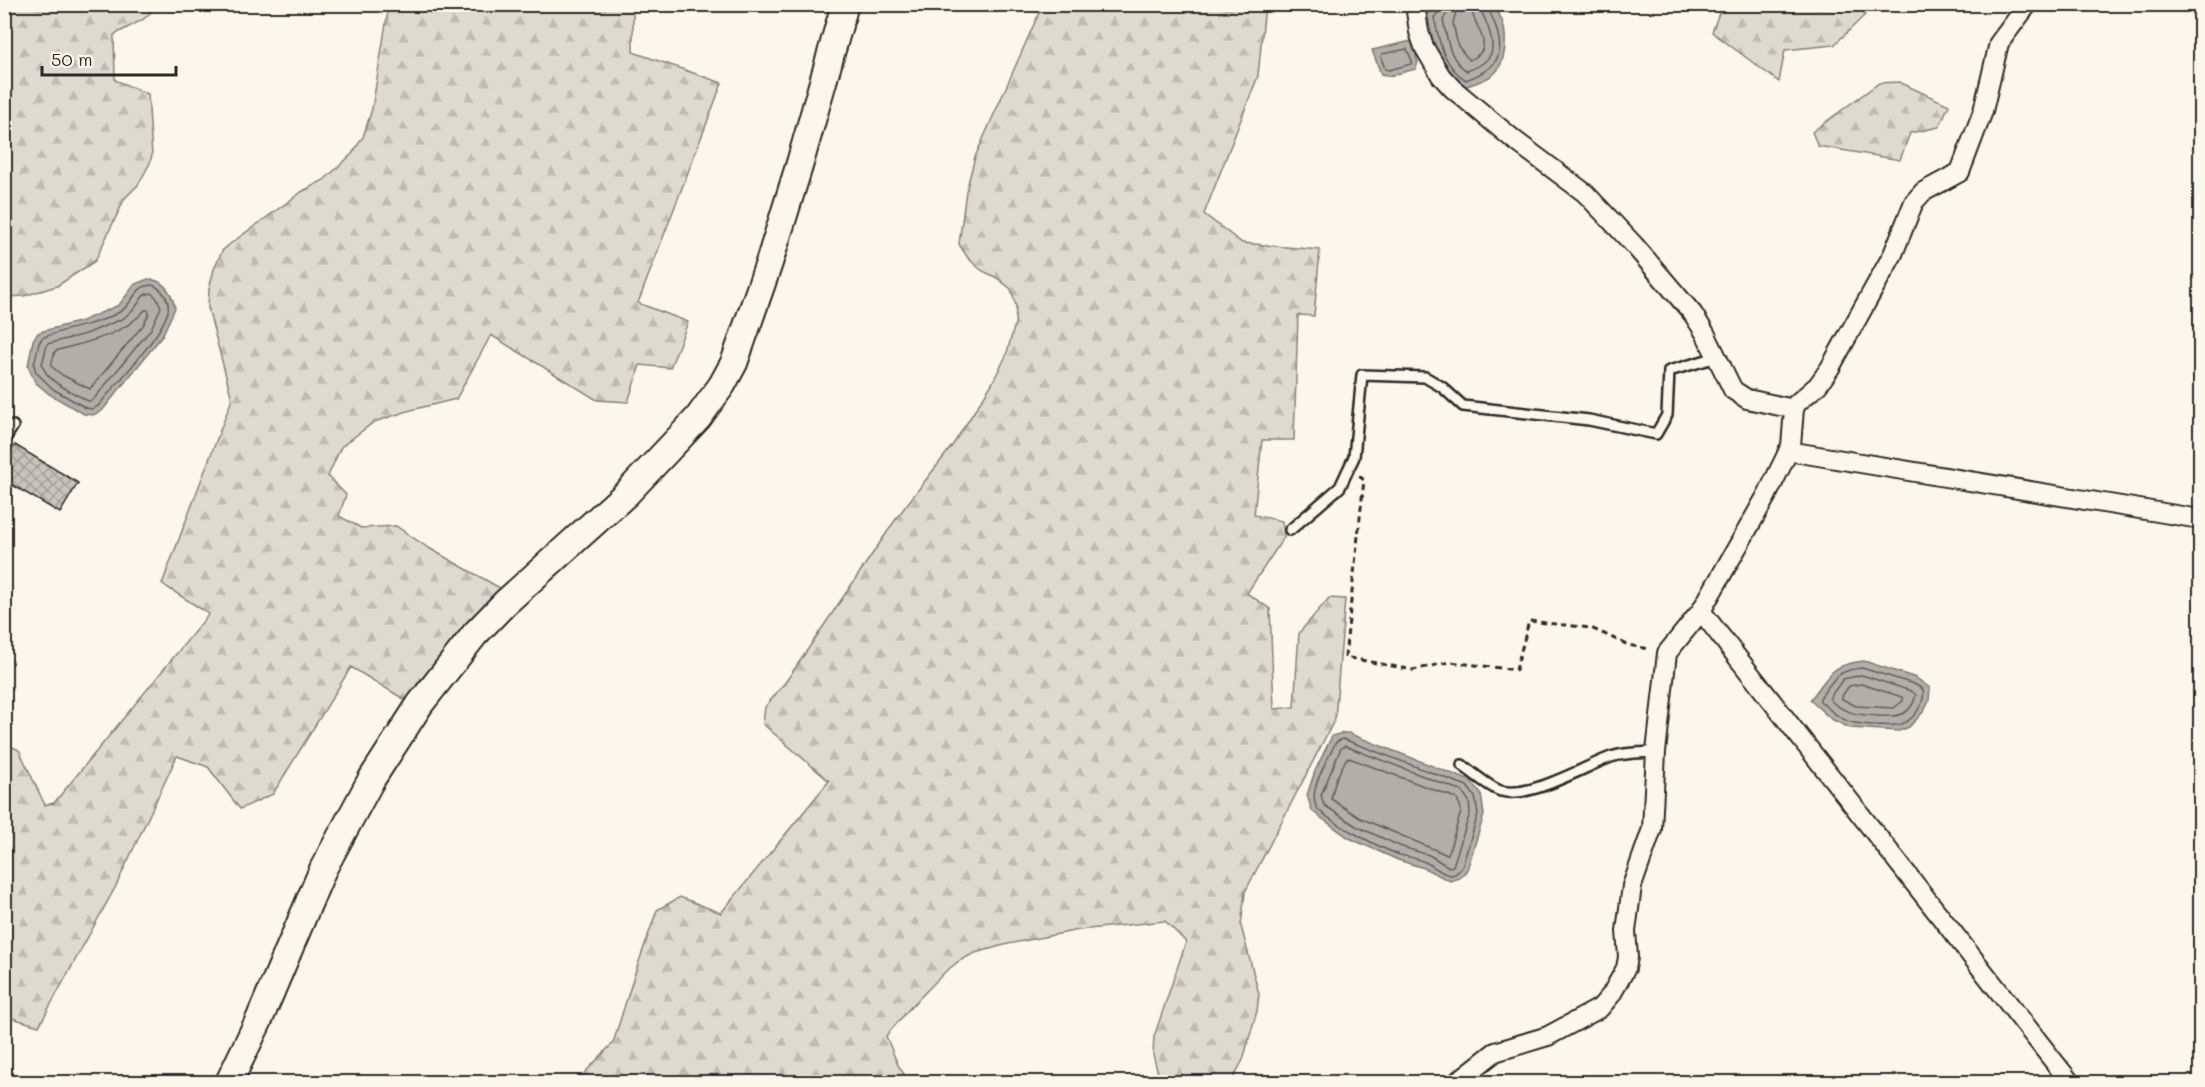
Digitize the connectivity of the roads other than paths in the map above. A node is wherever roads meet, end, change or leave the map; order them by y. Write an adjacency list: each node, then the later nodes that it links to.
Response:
1 (845, 4): 14 (street)
2 (1415, 4): 4 (street)
3 (2028, 4): 5 (street)
4 (1717, 357): 5 (street); 10 (lane)
5 (1794, 409): 8 (street)
6 (13, 426): 7 (lane)
7 (4, 440)
8 (1788, 451): 9 (street); 11 (street)
9 (2200, 519)
10 (1290, 530)
11 (1701, 611): 12 (street); 16 (street)
12 (1656, 752): 13 (lane); 15 (street)
13 (1462, 765)
14 (229, 1083)
15 (1457, 1083)
16 (2070, 1083)

